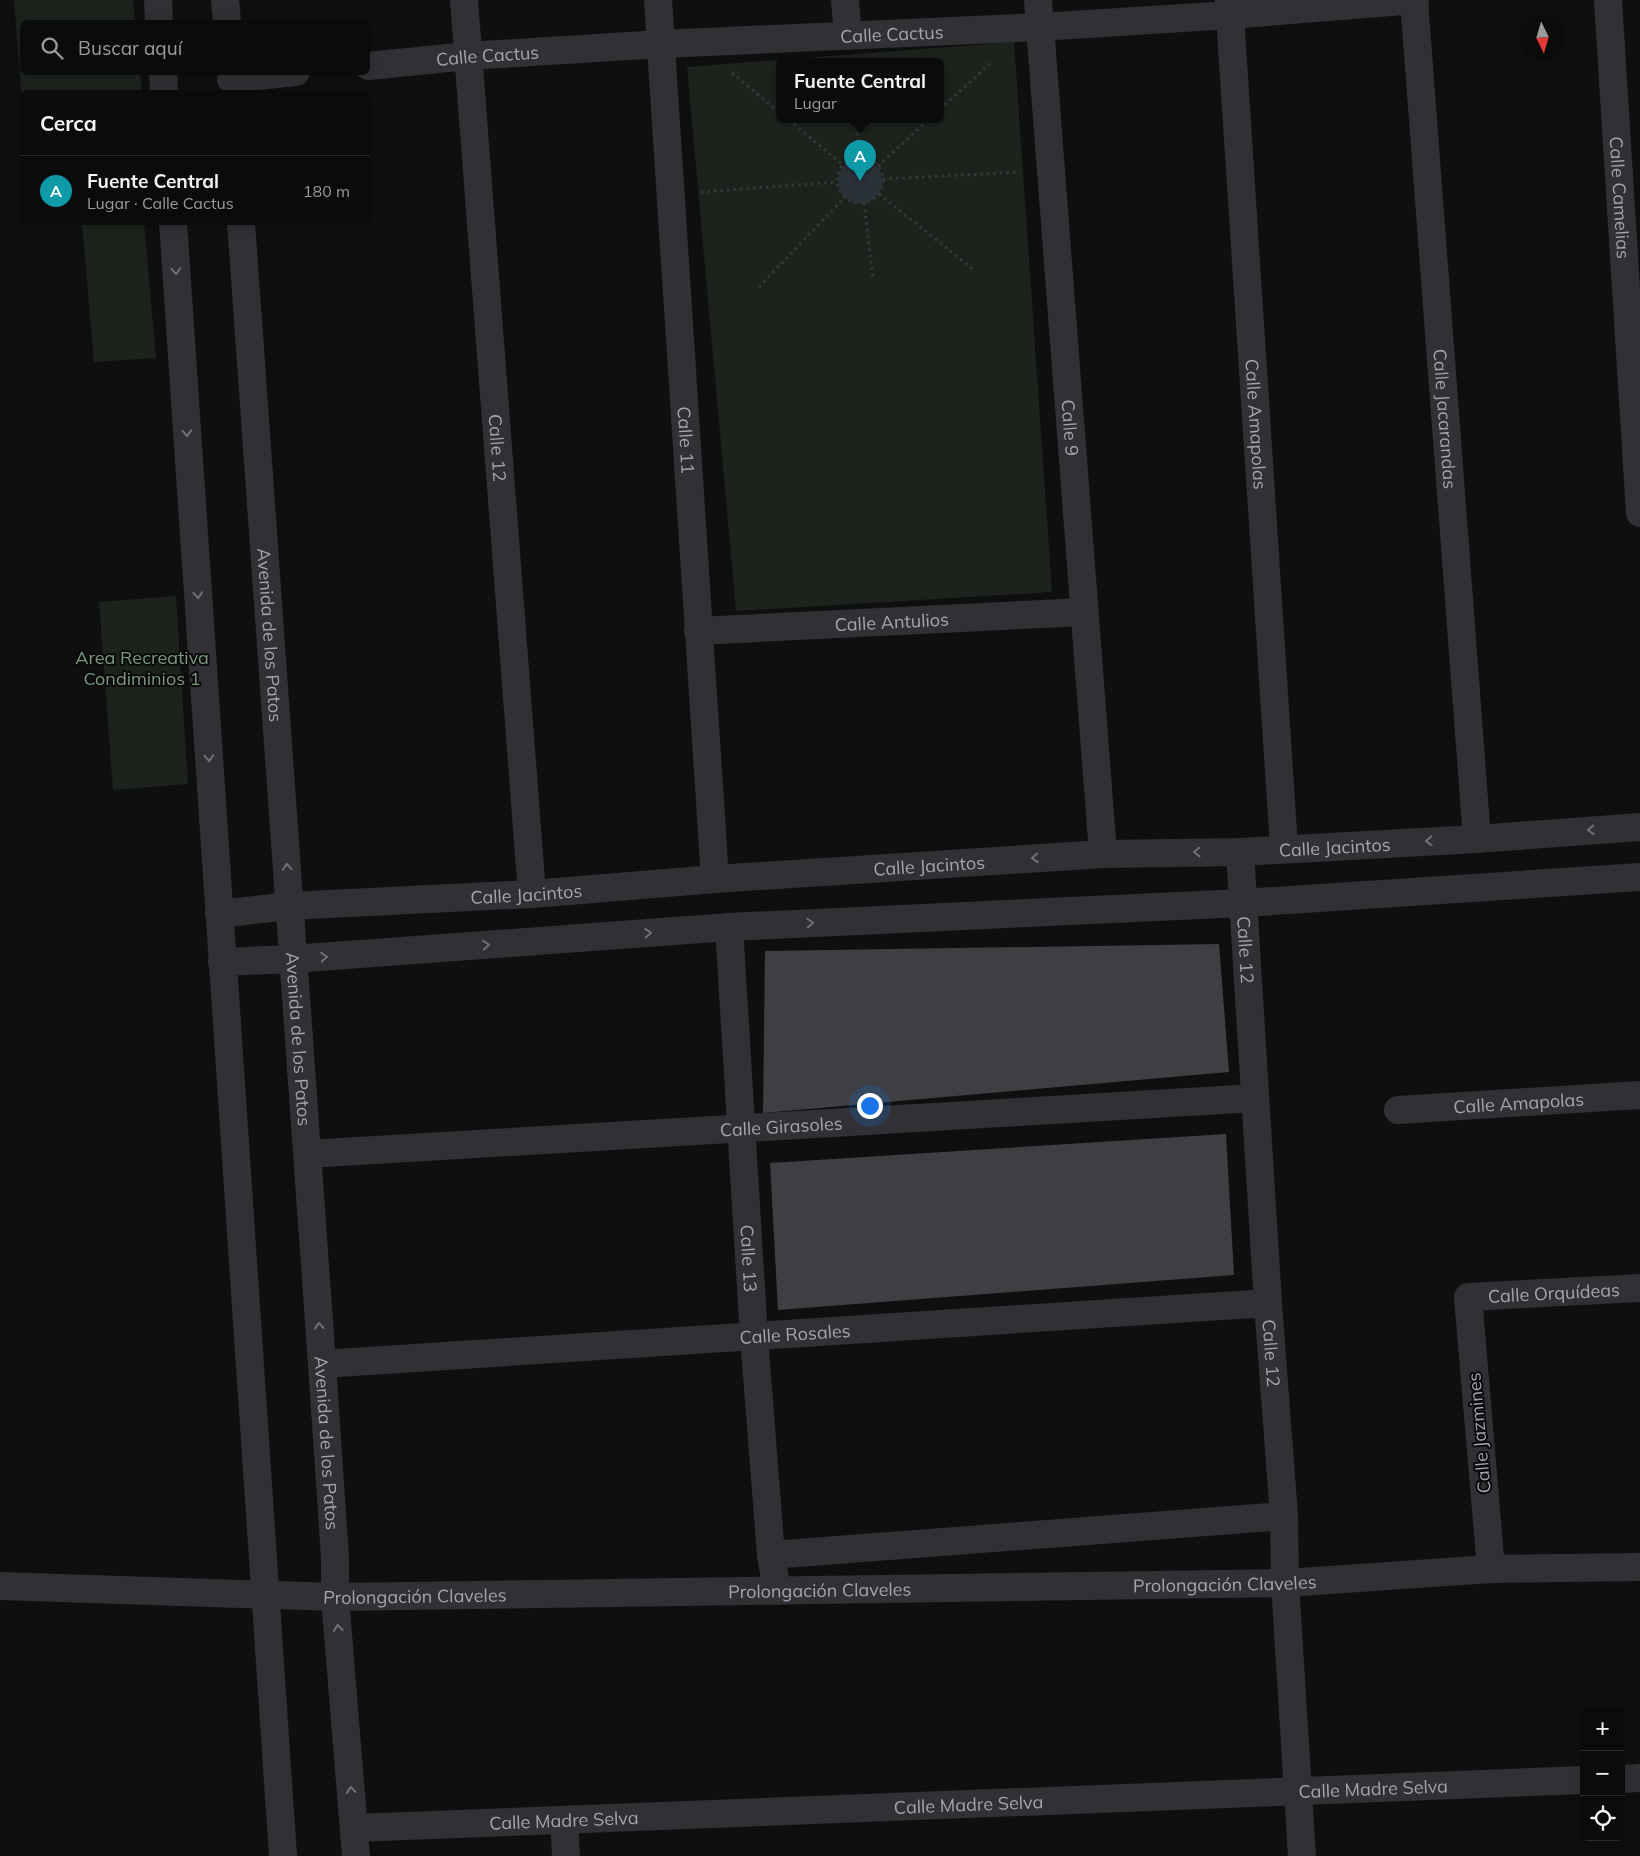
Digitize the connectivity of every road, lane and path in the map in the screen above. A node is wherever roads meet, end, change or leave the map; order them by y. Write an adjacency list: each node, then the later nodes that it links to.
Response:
1 (158, 0): 10 (street)
2 (225, 0): 11 (street)
3 (464, 0): 15 (street, Calle 12)
4 (658, 0): 14 (street, Calle 11)
5 (845, 0): 13 (street)
6 (1038, 0): 12 (street, Calle 9)
7 (1414, 0): 9 (street, Calle Cactus); 47 (street, Calle Jacarandas)
8 (1608, 0): 43 (street, Calle Camelias)
9 (1229, 8): 12 (street, Calle Cactus); 48 (street, Calle Amapolas)
10 (159, 20)
11 (227, 20)
12 (1040, 27): 13 (street, Calle Cactus); 31 (street, Calle 9)
13 (848, 36): 14 (street, Calle Cactus)
14 (661, 44): 15 (street, Calle Cactus); 45 (street, Calle 11)
15 (468, 56): 17 (street, Calle Cactus); 53 (street, Calle 12)
16 (999, 56): 23 (path)
17 (370, 66)
18 (730, 71): 24 (path)
19 (163, 75): 22 (street)
20 (274, 75): 21 (street)
21 (231, 81)
22 (164, 90)
23 (944, 105)
24 (776, 109)
25 (793, 123): 29 (path)
26 (856, 123): 28 (path)
27 (925, 123): 30 (path)
28 (859, 158): 29 (path); 30 (path)
29 (843, 165): 33 (path)
30 (878, 166): 32 (path)
31 (1051, 170): 32 (path); 44 (street, Calle 9)
32 (883, 179): 35 (path)
33 (837, 182): 34 (path); 36 (path)
34 (698, 192)
35 (878, 194): 37 (path); 40 (path)
36 (845, 197): 37 (path); 42 (path)
37 (864, 203): 41 (path)
38 (173, 225): 56 (street, one-way to 56)
39 (241, 225): 55 (street, Avenida de los Patos, one-way to 39)
40 (974, 270)
41 (873, 278)
42 (759, 287)
43 (1640, 513)
44 (1084, 612): 45 (street, Calle Antulios); 50 (street, Calle 9)
45 (698, 631): 52 (street, Calle 11)
46 (1640, 827): 47 (street, Calle Jacintos, one-way to 47)
47 (1477, 839): 48 (street, Calle Jacintos, one-way to 48)
48 (1284, 848): 49 (street, Calle Jacintos)
49 (1240, 852): 50 (street, Calle Jacintos, one-way to 50); 54 (street, Calle 12)
50 (1103, 854): 52 (street, Calle Jacintos, one-way to 52)
51 (1640, 877): 54 (street)
52 (716, 879): 53 (street, Calle Jacintos)
53 (532, 894): 55 (street, Calle Jacintos)
54 (1243, 903): 57 (street, one-way to 54); 61 (street, Calle 12)
55 (289, 906): 56 (street, Calle Jacintos); 58 (street, Avenida de los Patos)
56 (219, 914): 59 (street)
57 (729, 927): 58 (street, one-way to 57); 63 (street, Calle 13)
58 (292, 959): 59 (street); 64 (street, Avenida de los Patos)
59 (222, 962): 77 (street)
60 (1640, 1095): 62 (street, Calle Amapolas)
61 (1255, 1098): 63 (street, Calle Girasoles); 67 (street, Calle 12)
62 (1398, 1110)
63 (741, 1128): 64 (street, Calle Girasoles); 68 (street, Calle 13)
64 (307, 1154): 69 (street, Avenida de los Patos, one-way to 64)
65 (1640, 1288): 66 (street, Calle Orquídeas)
66 (1468, 1297): 73 (street, Calle Jazmines)
67 (1268, 1303): 68 (street, Calle Rosales); 70 (street, Calle 12)
68 (754, 1337): 69 (street, Calle Rosales); 71 (street, Calle 13)
69 (322, 1364): 78 (street, Avenida de los Patos)
70 (1284, 1516): 71 (street); 74 (street, Calle 12)
71 (771, 1555): 76 (street, Calle 13)
72 (1640, 1567): 73 (street, Prolongación Claveles)
73 (1490, 1569): 74 (street, Prolongación Claveles)
74 (1285, 1583): 76 (street, Prolongación Claveles); 82 (street, Calle 12)
75 (0, 1586): 77 (street, Prolongación Claveles)
76 (777, 1591): 78 (street, Prolongación Claveles)
77 (264, 1594): 78 (street, Prolongación Claveles); 85 (street)
78 (335, 1597): 84 (street, Avenida de los Patos, one-way to 78)
79 (1640, 1778): 80 (street)
80 (1625, 1779)
81 (1580, 1780): 82 (street, Calle Madre Selva)
82 (1298, 1791): 83 (street, Calle Madre Selva); 88 (street, Calle 12)
83 (564, 1820): 84 (street, Calle Madre Selva); 87 (street)
84 (354, 1828): 86 (street, Avenida de los Patos)
85 (283, 1856)
86 (356, 1856)
87 (566, 1856)
88 (1302, 1856)

